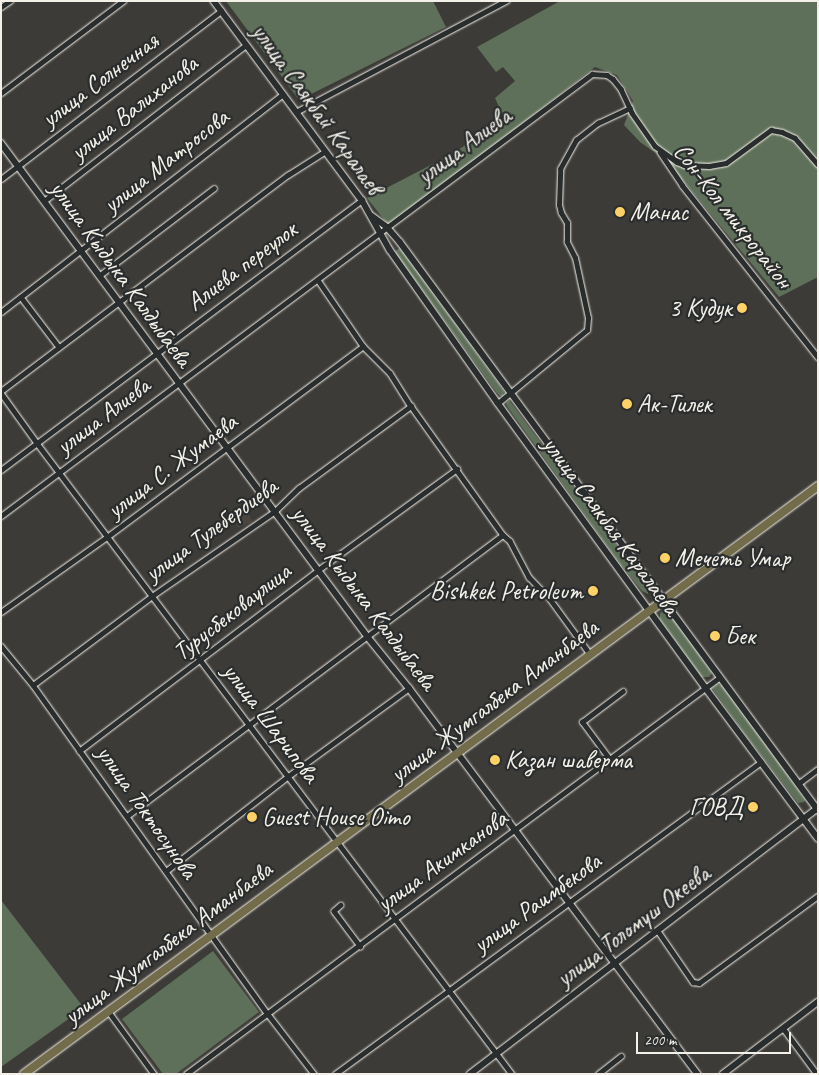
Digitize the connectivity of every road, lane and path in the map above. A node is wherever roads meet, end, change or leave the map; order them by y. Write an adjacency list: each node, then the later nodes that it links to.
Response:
1 (10, 1): 5 (street)
2 (123, 1): 8 (street)
3 (214, 1): 6 (street, улица Саякбай Каралаев)
4 (506, 1): 11 (street)
5 (1, 7)
6 (221, 11): 7 (street, улица Саякбай Каралаев); 16 (street, улица Солнечная)
7 (246, 45): 9 (street, улица Саякбай Каралаев); 20 (street, улица Валиханова)
8 (1, 93)
9 (283, 94): 11 (street, улица Саякбай Каралаев); 24 (street, улица Матросова)
10 (630, 108): 13 (street, улица Алиева); 22 (street, улица Алиева); 35 (street)
11 (296, 112): 14 (street, улица Саякбай Каралаев)
12 (1, 143): 16 (street, улица Кыдыка Калдыбаева)
13 (655, 146): 15 (street, улица Алиева); 33 (street, Сон-Кол микрорайон)
14 (324, 152): 19 (street, улица Саякбай Каралаев); 28 (street)
15 (818, 164)
16 (18, 166): 17 (street, улица Солнечная); 20 (street, улица Кыдыка Калдыбаева)
17 (1, 179)
18 (214, 188): 25 (street)
19 (362, 200): 21 (street, улица Саякбай Каралаев); 32 (street, Алиева переулок)
20 (44, 201): 24 (street, улица Кыдыка Калдыбаева)
21 (372, 216): 22 (street, улица Саякбай Каралаев); 23 (street, улица Саякбай Каралаев)
22 (387, 227): 23 (street, улица Алиева); 35 (street, улица Саякбая Каралаева)
23 (379, 234): 26 (street, улица Алиева); 37 (street, улица Саякбая Каралаева)
24 (81, 250): 25 (street, улица Кыдыка Калдыбаева); 27 (street, улица Матросова)
25 (100, 275): 28 (street, улица Кыдыка Калдыбаева)
26 (318, 280): 30 (street); 34 (street, улица Алиева)
27 (21, 297): 29 (street, улица Матросова); 31 (street)
28 (119, 301): 31 (street); 32 (street, улица Кыдыка Калдыбаева)
29 (1, 312)
30 (363, 346): 38 (street); 40 (street, улица С. Жумаева)
31 (59, 347): 36 (street)
32 (156, 354): 34 (street, улица Кыдыка Калдыбаева); 39 (street, Алиева переулок)
33 (818, 357)
34 (177, 383): 40 (street, улица Кыдыка Калдыбаева); 43 (street, улица Алиева)
35 (511, 391): 37 (street); 51 (street, улица Саякбая Каралаева)
36 (1, 392): 39 (street, улица Шарипова)
37 (498, 402): 52 (street, улица Саякбая Каралаева)
38 (411, 406): 41 (street); 45 (street, улица Тулебердиева)
39 (37, 443): 42 (street, Алиева переулок); 43 (street, улица Шарипова)
40 (227, 448): 45 (street, улица Кыдыка Калдыбаева); 48 (street, улица С. Жумаева)
41 (457, 469): 47 (street); 49 (street, Турусбековаулица)
42 (1, 470)
43 (59, 473): 46 (street, улица Алиева); 48 (street, улица Шарипова)
44 (818, 486): 51 (main road, улица Жумгалбека Аманбаева)
45 (275, 510): 49 (street, улица Кыдыка Калдыбаева); 50 (street, улица Тулебердиева)
46 (1, 516)
47 (504, 535): 54 (street); 56 (street)
48 (108, 538): 50 (street, улица Шарипова); 53 (street, улица С. Жумаева)
49 (318, 570): 54 (street, улица Кыдыка Калдыбаева); 57 (street, Турусбековаулица)
50 (152, 596): 57 (street, улица Шарипова); 59 (street, улица Тулебердиева)
51 (664, 600): 52 (main road, улица Жумгалбека Аманбаева); 58 (street, улица Саякбая Каралаева)
52 (650, 611): 56 (main road, улица Жумгалбека Аманбаева); 60 (street, улица Саякбая Каралаева)
53 (1, 612)
54 (368, 637): 61 (street, улица Кыдыка Калдыбаева); 63 (street)
55 (1, 646): 59 (street, улица Токтосунова)
56 (590, 654): 65 (main road, улица Жумгалбека Аманбаева)
57 (200, 660): 63 (street, улица Шарипова); 64 (street, Турусбековаулица)
58 (720, 677): 60 (street, улица Акимканова); 70 (street, улица Саякбая Каралаева)
59 (33, 686): 64 (street, улица Токтосунова)
60 (705, 687): 66 (street, улица Акимканова); 67 (street, улица Саякбая Каралаева)
61 (409, 688): 65 (street, улица Кыдыка Калдыбаева); 69 (street)
62 (623, 690): 66 (street)
63 (249, 725): 69 (street, улица Шарипова); 72 (street)
64 (80, 751): 72 (street, улица Токтосунова)
65 (456, 753): 74 (street, улица Кыдыка Калдыбаева); 76 (main road, улица Жумгалбека Аманбаева)
66 (610, 760): 74 (street, улица Акимканова)
67 (761, 762): 73 (street, улица Саякбая Каралаева); 79 (street, улица Раимбекова)
68 (818, 769): 70 (street)
69 (287, 777): 76 (street, улица Шарипова); 77 (street)
70 (798, 784): 71 (street, улица Саякбая Каралаева)
71 (817, 809): 73 (street, улица Толомуш Океева)
72 (126, 816): 77 (street, улица Токтосунова)
73 (804, 819): 75 (street, улица Саякбая Каралаева); 82 (street, улица Толомуш Океева)
74 (515, 830): 79 (street, улица Кыдыка Калдыбаева); 81 (street, улица Акимканова)
75 (818, 838)
76 (337, 842): 81 (street, улица Шарипова); 83 (main road, улица Жумгалбека Аманбаева)
77 (166, 871): 83 (street, улица Токтосунова)
78 (818, 896): 82 (street)
79 (570, 902): 85 (street, улица Кыдыка Калдыбаева); 86 (street, улица Раимбекова)
80 (341, 905): 84 (street)
81 (395, 919): 84 (street, улица Акимканова); 86 (street, улица Шарипова)
82 (658, 931): 85 (street, улица Толомуш Океева)
83 (211, 936): 88 (main road, улица Жумгалбека Аманбаева); 89 (street, улица Токтосунова)
84 (360, 946): 89 (street, улица Акимканова)
85 (616, 964): 91 (street, улица Толомуш Океева); 101 (street, улица Кыдыка Калдыбаева)
86 (449, 990): 91 (street, улица Шарипова); 97 (street, улица Раимбекова)
87 (818, 1002): 90 (street)
88 (109, 1012): 93 (main road, улица Жумгалбека Аманбаева); 94 (street)
89 (268, 1014): 95 (street, улица Акимканова); 96 (street, улица Токтосунова)
90 (783, 1028): 102 (street); 103 (street)
91 (497, 1054): 98 (street, улица Толомуш Океева); 99 (street, улица Шарипова)
92 (621, 1056): 100 (street)
93 (24, 1074)
94 (154, 1074)
95 (186, 1074)
96 (314, 1074)
97 (335, 1074)
98 (470, 1074)
99 (512, 1074)
100 (598, 1074)
101 (698, 1074)
102 (723, 1074)
103 (817, 1074)

